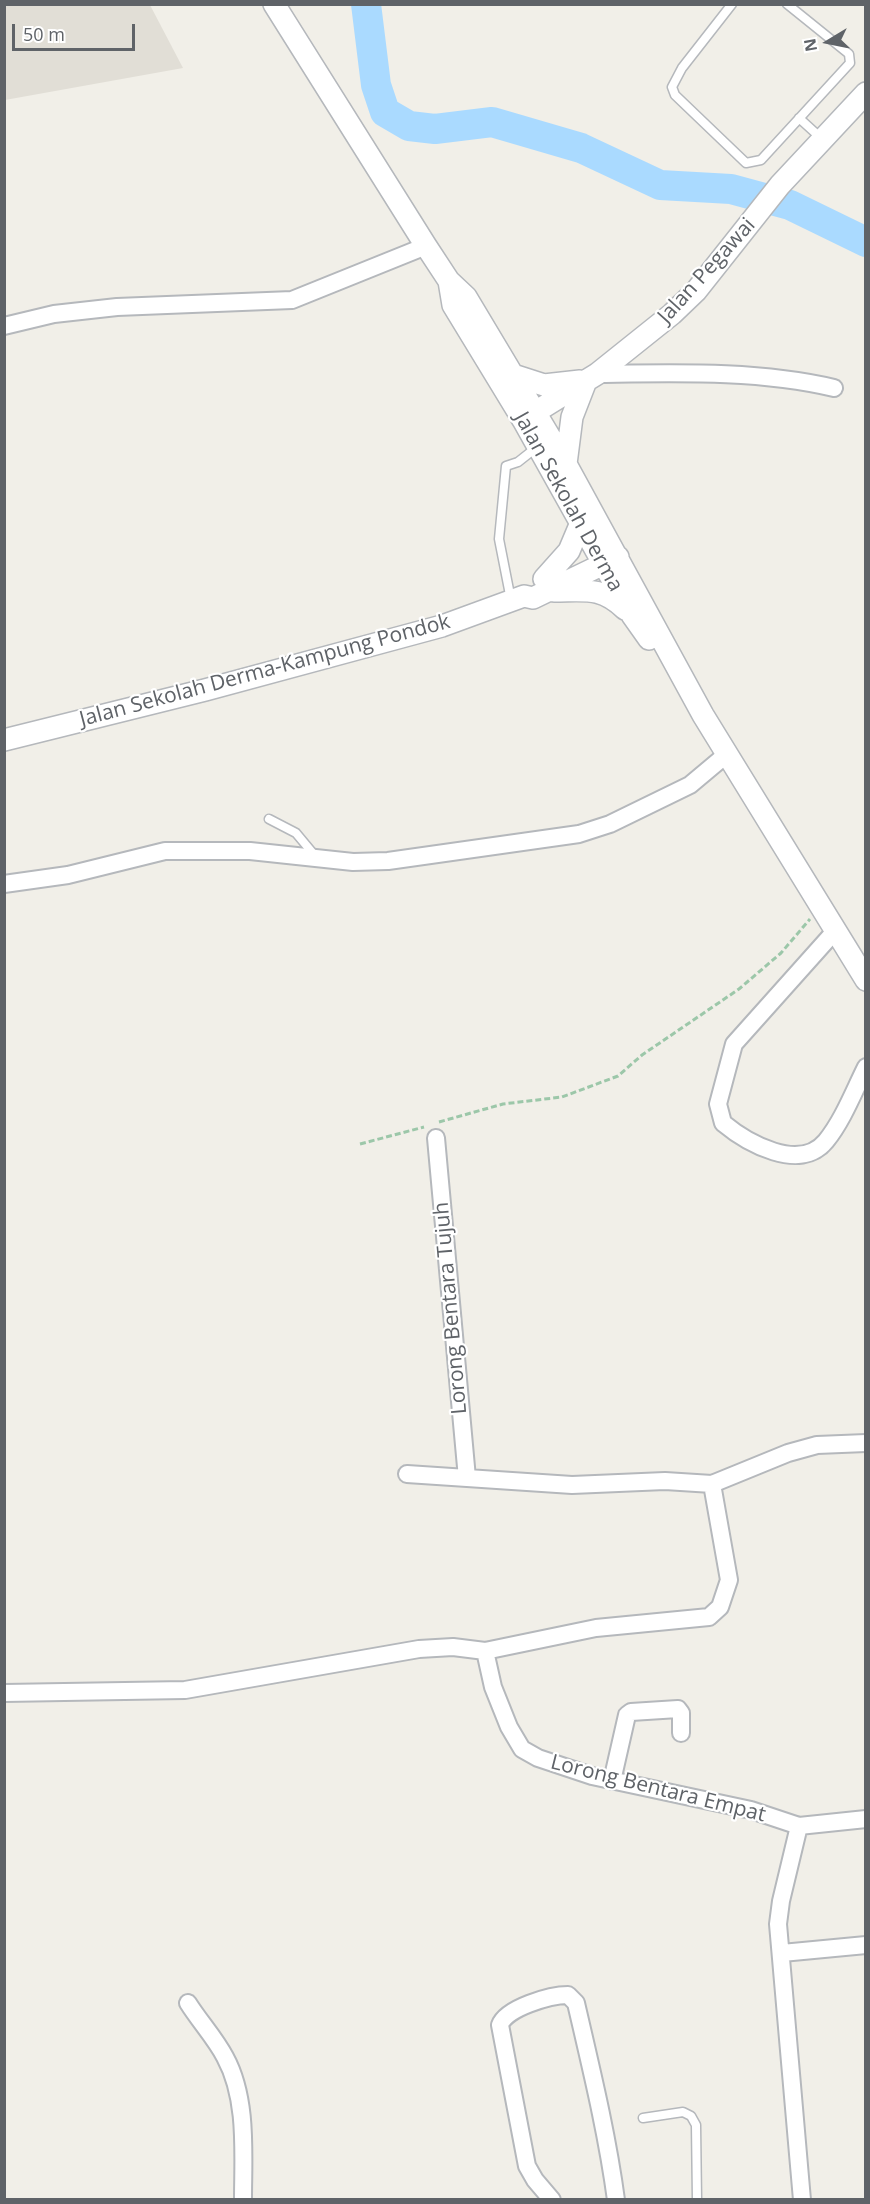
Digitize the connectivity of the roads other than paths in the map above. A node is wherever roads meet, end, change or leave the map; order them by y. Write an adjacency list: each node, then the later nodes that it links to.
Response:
1 (274, 4): 7 (street, Jalan Sekolah Derma)
2 (732, 4): 5 (lane)
3 (787, 4): 5 (lane)
4 (866, 93): 6 (street, Jalan Pegawai)
5 (799, 118): 6 (lane)
6 (822, 139): 11 (street, Jalan Pegawai)
7 (426, 246): 8 (street, Jalan Sekolah Derma); 9 (street)
8 (449, 281): 10 (street, Jalan Sekolah Derma); 13 (street, Jalan Sekolah Derma)
9 (4, 326)
10 (513, 375): 11 (street); 13 (street, Jalan Sekolah Derma)
11 (592, 377): 12 (street); 13 (street, Jalan Pegawai); 15 (street)
12 (834, 388)
13 (529, 416): 14 (street, Jalan Sekolah Derma); 15 (street, Jalan Sekolah Derma)
14 (538, 447): 16 (street, Jalan Sekolah Derma); 19 (lane)
15 (566, 464): 17 (street, Jalan Sekolah Derma)
16 (580, 525): 17 (street, Jalan Sekolah Derma); 18 (street)
17 (607, 555): 18 (street, Jalan Sekolah Derma-Kampung Pondok); 20 (street, Jalan Sekolah Derma); 21 (street, Jalan Sekolah Derma)
18 (546, 585): 19 (street, Jalan Sekolah Derma-Kampung Pondok); 20 (street)
19 (518, 598): 22 (street, Jalan Sekolah Derma-Kampung Pondok)
20 (632, 615): 21 (street, Jalan Sekolah Derma)
21 (703, 715): 23 (street, Jalan Sekolah Derma)
22 (4, 740)
23 (727, 754): 25 (street); 27 (street, Jalan Sekolah Derma)
24 (269, 819): 25 (lane)
25 (316, 858): 26 (street)
26 (4, 884)
27 (836, 931): 28 (street, Jalan Sekolah Derma); 29 (street)
28 (866, 980)
29 (866, 1067)
30 (432, 1130): 33 (street, Lorong Bentara Tujuh)
31 (866, 1443): 34 (street)
32 (407, 1474): 33 (street)
33 (467, 1478): 34 (street)
34 (712, 1484): 35 (street)
35 (485, 1651): 36 (street); 38 (street, Lorong Bentara Empat)
36 (4, 1693)
37 (681, 1733): 38 (street)
38 (612, 1781): 40 (street, Lorong Bentara Empat)
39 (866, 1819): 40 (street, Lorong Bentara Empat)
40 (799, 1826): 42 (street)
41 (866, 1945): 42 (street)
42 (782, 1953): 49 (street)
43 (188, 2003): 45 (street)
44 (644, 2118): 48 (lane)
45 (243, 2199)
46 (552, 2199): 47 (street)
47 (616, 2199)
48 (697, 2199)
49 (801, 2199)

